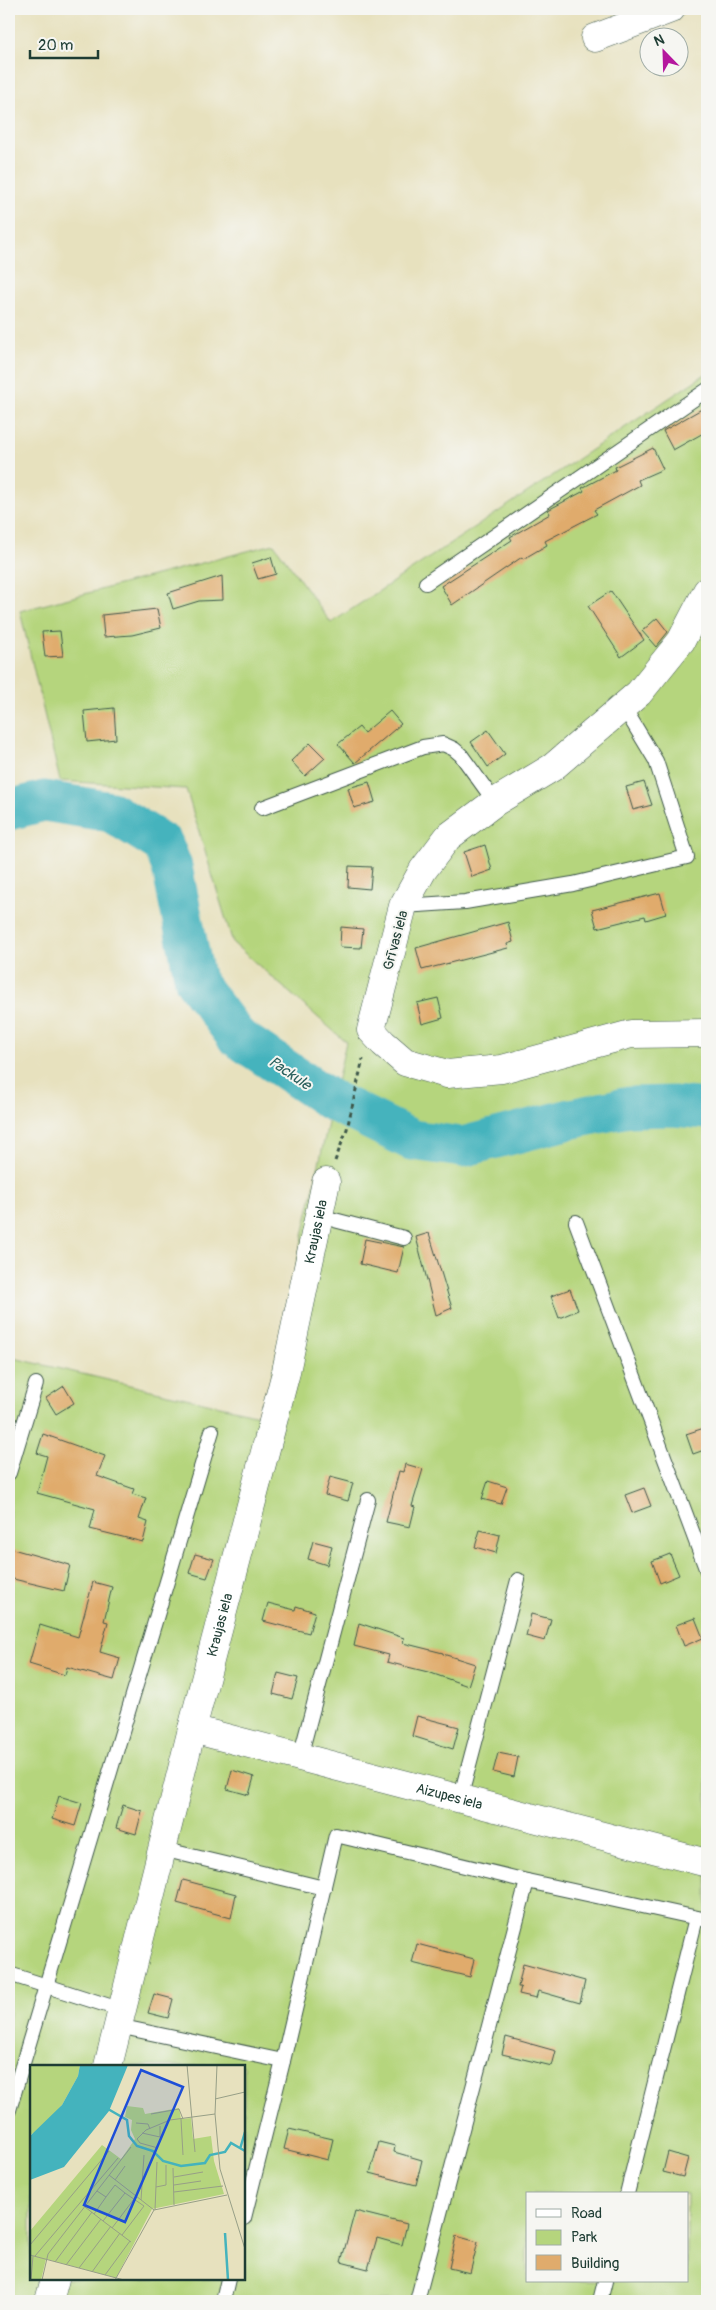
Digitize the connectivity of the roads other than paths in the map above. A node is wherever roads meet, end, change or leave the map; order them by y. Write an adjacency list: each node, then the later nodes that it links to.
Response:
1 (671, 9): 2 (street)
2 (595, 38)
3 (707, 390): 4 (lane)
4 (426, 583)
5 (707, 591): 6 (street, Grīvas iela)
6 (623, 706): 7 (street, Grīvas iela); 9 (lane)
7 (495, 802): 8 (lane); 9 (street, Grīvas iela)
8 (262, 808)
9 (403, 906): 10 (street, Grīvas iela)
10 (707, 1033)
11 (326, 1182): 12 (street, Kraujas iela)
12 (319, 1216): 14 (lane); 21 (street, Kraujas iela)
13 (576, 1222): 19 (lane)
14 (404, 1238)
15 (36, 1384): 17 (lane)
16 (212, 1431): 30 (lane)
17 (9, 1473)
18 (368, 1500): 22 (lane)
19 (707, 1571)
20 (518, 1580): 23 (lane)
21 (192, 1729): 22 (street, Aizupes iela); 24 (street, Kraujas iela)
22 (300, 1757): 23 (street, Aizupes iela)
23 (460, 1799): 25 (street, Aizupes iela)
24 (162, 1849): 27 (lane); 31 (street, Kraujas iela)
25 (707, 1863)
26 (527, 1882): 27 (lane); 28 (lane); 42 (lane)
27 (324, 1888): 32 (lane)
28 (702, 1919): 35 (lane)
29 (9, 1974): 30 (lane)
30 (47, 1986): 31 (lane); 34 (lane)
31 (120, 2018): 32 (lane); 33 (street, Kraujas iela)
32 (283, 2061): 36 (lane)
33 (108, 2065)
34 (9, 2110)
35 (628, 2192)
36 (245, 2214)
37 (55, 2280): 40 (street)
38 (228, 2280): 41 (lane)
39 (605, 2282): 43 (lane)
40 (49, 2301)
41 (223, 2301)
42 (417, 2301)
43 (600, 2301)

